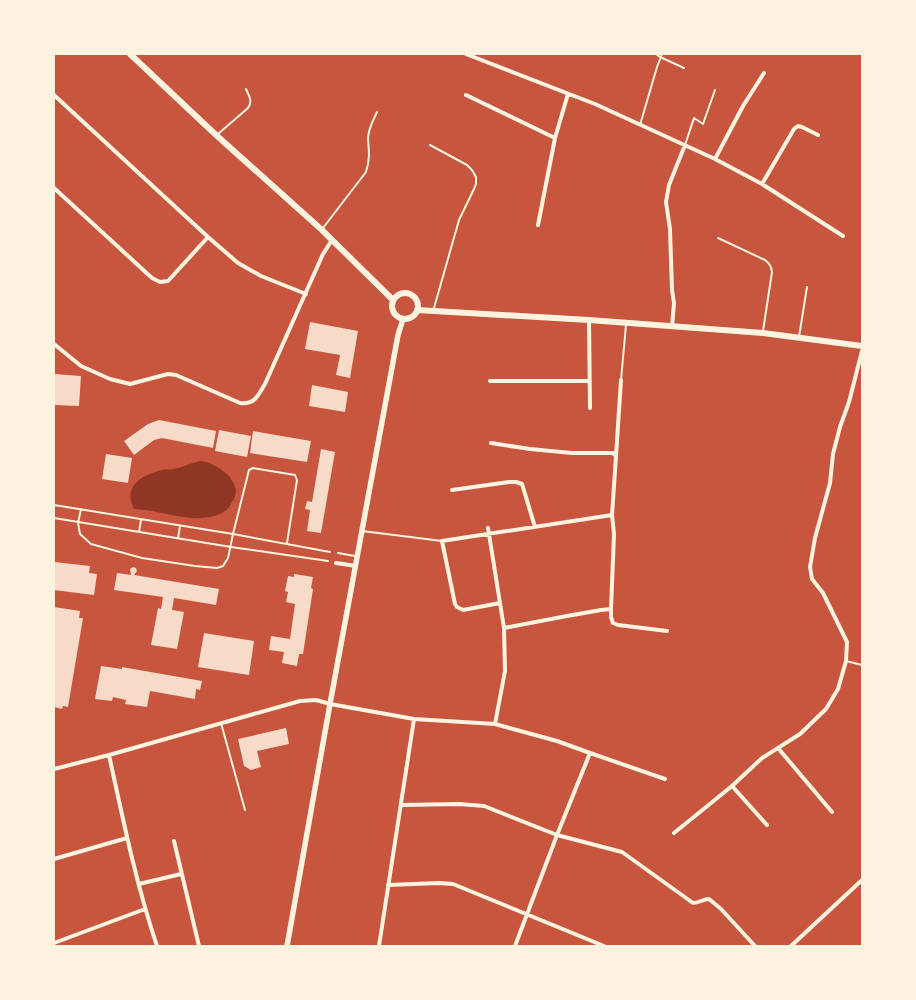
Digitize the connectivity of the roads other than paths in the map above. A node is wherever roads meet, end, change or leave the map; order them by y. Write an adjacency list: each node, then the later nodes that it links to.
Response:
1 (130, 54): 15 (highway)
2 (466, 54): 10 (street)
3 (656, 54): 5 (lane)
4 (662, 54): 5 (lane)
5 (660, 57): 6 (lane); 14 (lane)
6 (684, 68)
7 (764, 73): 20 (street)
8 (246, 89): 15 (lane)
9 (715, 90): 19 (lane)
10 (568, 94): 14 (street); 17 (street)
11 (54, 95): 26 (street)
12 (466, 95): 17 (street)
13 (377, 112): 24 (lane)
14 (640, 125): 19 (street)
15 (216, 135): 24 (highway)
16 (818, 136): 21 (street)
17 (555, 138): 23 (street)
18 (430, 145): 33 (lane)
19 (685, 145): 20 (street); 37 (street)
20 (715, 159): 21 (street)
21 (762, 184): 25 (street)
22 (54, 188): 26 (street)
23 (538, 225)
24 (322, 230): 28 (highway)
25 (843, 236)
26 (208, 237): 30 (street)
27 (718, 238): 38 (lane)
28 (332, 240): 30 (street); 31 (highway)
29 (807, 287): 39 (lane)
30 (306, 294): 40 (street)
31 (393, 300): 32 (highway); 34 (highway)
32 (417, 310): 33 (highway); 34 (highway)
33 (433, 310): 35 (highway)
34 (403, 318): 59 (main road)
35 (589, 320): 36 (highway); 45 (street)
36 (626, 324): 37 (highway); 43 (lane)
37 (672, 327): 38 (highway)
38 (763, 333): 39 (highway)
39 (799, 337): 41 (highway)
40 (54, 344)
41 (862, 346)
42 (862, 351): 77 (street)
43 (621, 380): 48 (street)
44 (490, 381): 45 (street)
45 (590, 381): 46 (street)
46 (590, 408)
47 (491, 443): 48 (street)
48 (616, 456): 52 (street)
49 (452, 490): 57 (street)
50 (54, 505): 51 (lane)
51 (81, 509): 54 (lane); 55 (lane)
52 (612, 515): 57 (street); 74 (street)
53 (54, 518): 55 (lane)
54 (142, 519): 56 (lane); 60 (lane)
55 (78, 523): 60 (lane); 66 (lane)
56 (180, 526): 61 (lane); 63 (lane)
57 (535, 527): 62 (street)
58 (488, 528): 62 (street)
59 (362, 531): 64 (lane); 69 (main road)
60 (139, 532): 63 (lane)
61 (233, 534): 65 (lane); 65 (lane); 66 (lane)
62 (489, 534): 64 (street); 73 (street)
63 (178, 538): 66 (lane)
64 (442, 541): 73 (street)
65 (287, 543): 67 (lane)
66 (230, 547): 70 (lane)
67 (330, 552)
68 (338, 553): 69 (lane)
69 (358, 556): 72 (main road)
70 (328, 561)
71 (336, 563): 72 (street)
72 (356, 566): 79 (main road)
73 (500, 603): 75 (street)
74 (611, 609): 75 (street); 76 (street)
75 (504, 628): 82 (street)
76 (667, 632)
77 (846, 661): 78 (lane); 83 (street)
78 (862, 665)
79 (330, 704): 80 (street); 81 (street); 107 (main road)
80 (414, 720): 82 (street); 89 (street)
81 (221, 723): 85 (street); 90 (lane)
82 (495, 724): 84 (street)
83 (778, 748): 88 (street); 91 (street)
84 (590, 753): 87 (street); 94 (street)
85 (109, 755): 86 (street); 95 (street)
86 (54, 769)
87 (665, 779)
88 (732, 786): 92 (street); 93 (street)
89 (401, 805): 94 (street); 101 (street)
90 (245, 810)
91 (832, 812)
92 (767, 825)
93 (674, 833)
94 (557, 835): 103 (street); 111 (street)
95 (127, 838): 97 (street); 100 (street)
96 (174, 841): 98 (street)
97 (54, 859)
98 (181, 874): 100 (street); 106 (street)
99 (862, 880): 112 (street)
100 (138, 884): 102 (street)
101 (388, 886): 103 (street); 108 (street)
102 (145, 909): 104 (street); 105 (street)
103 (526, 914): 109 (street); 110 (street)
104 (55, 945)
105 (157, 946)
106 (199, 946)
107 (287, 946)
108 (379, 946)
109 (514, 946)
110 (604, 946)
111 (755, 946)
112 (791, 946)

